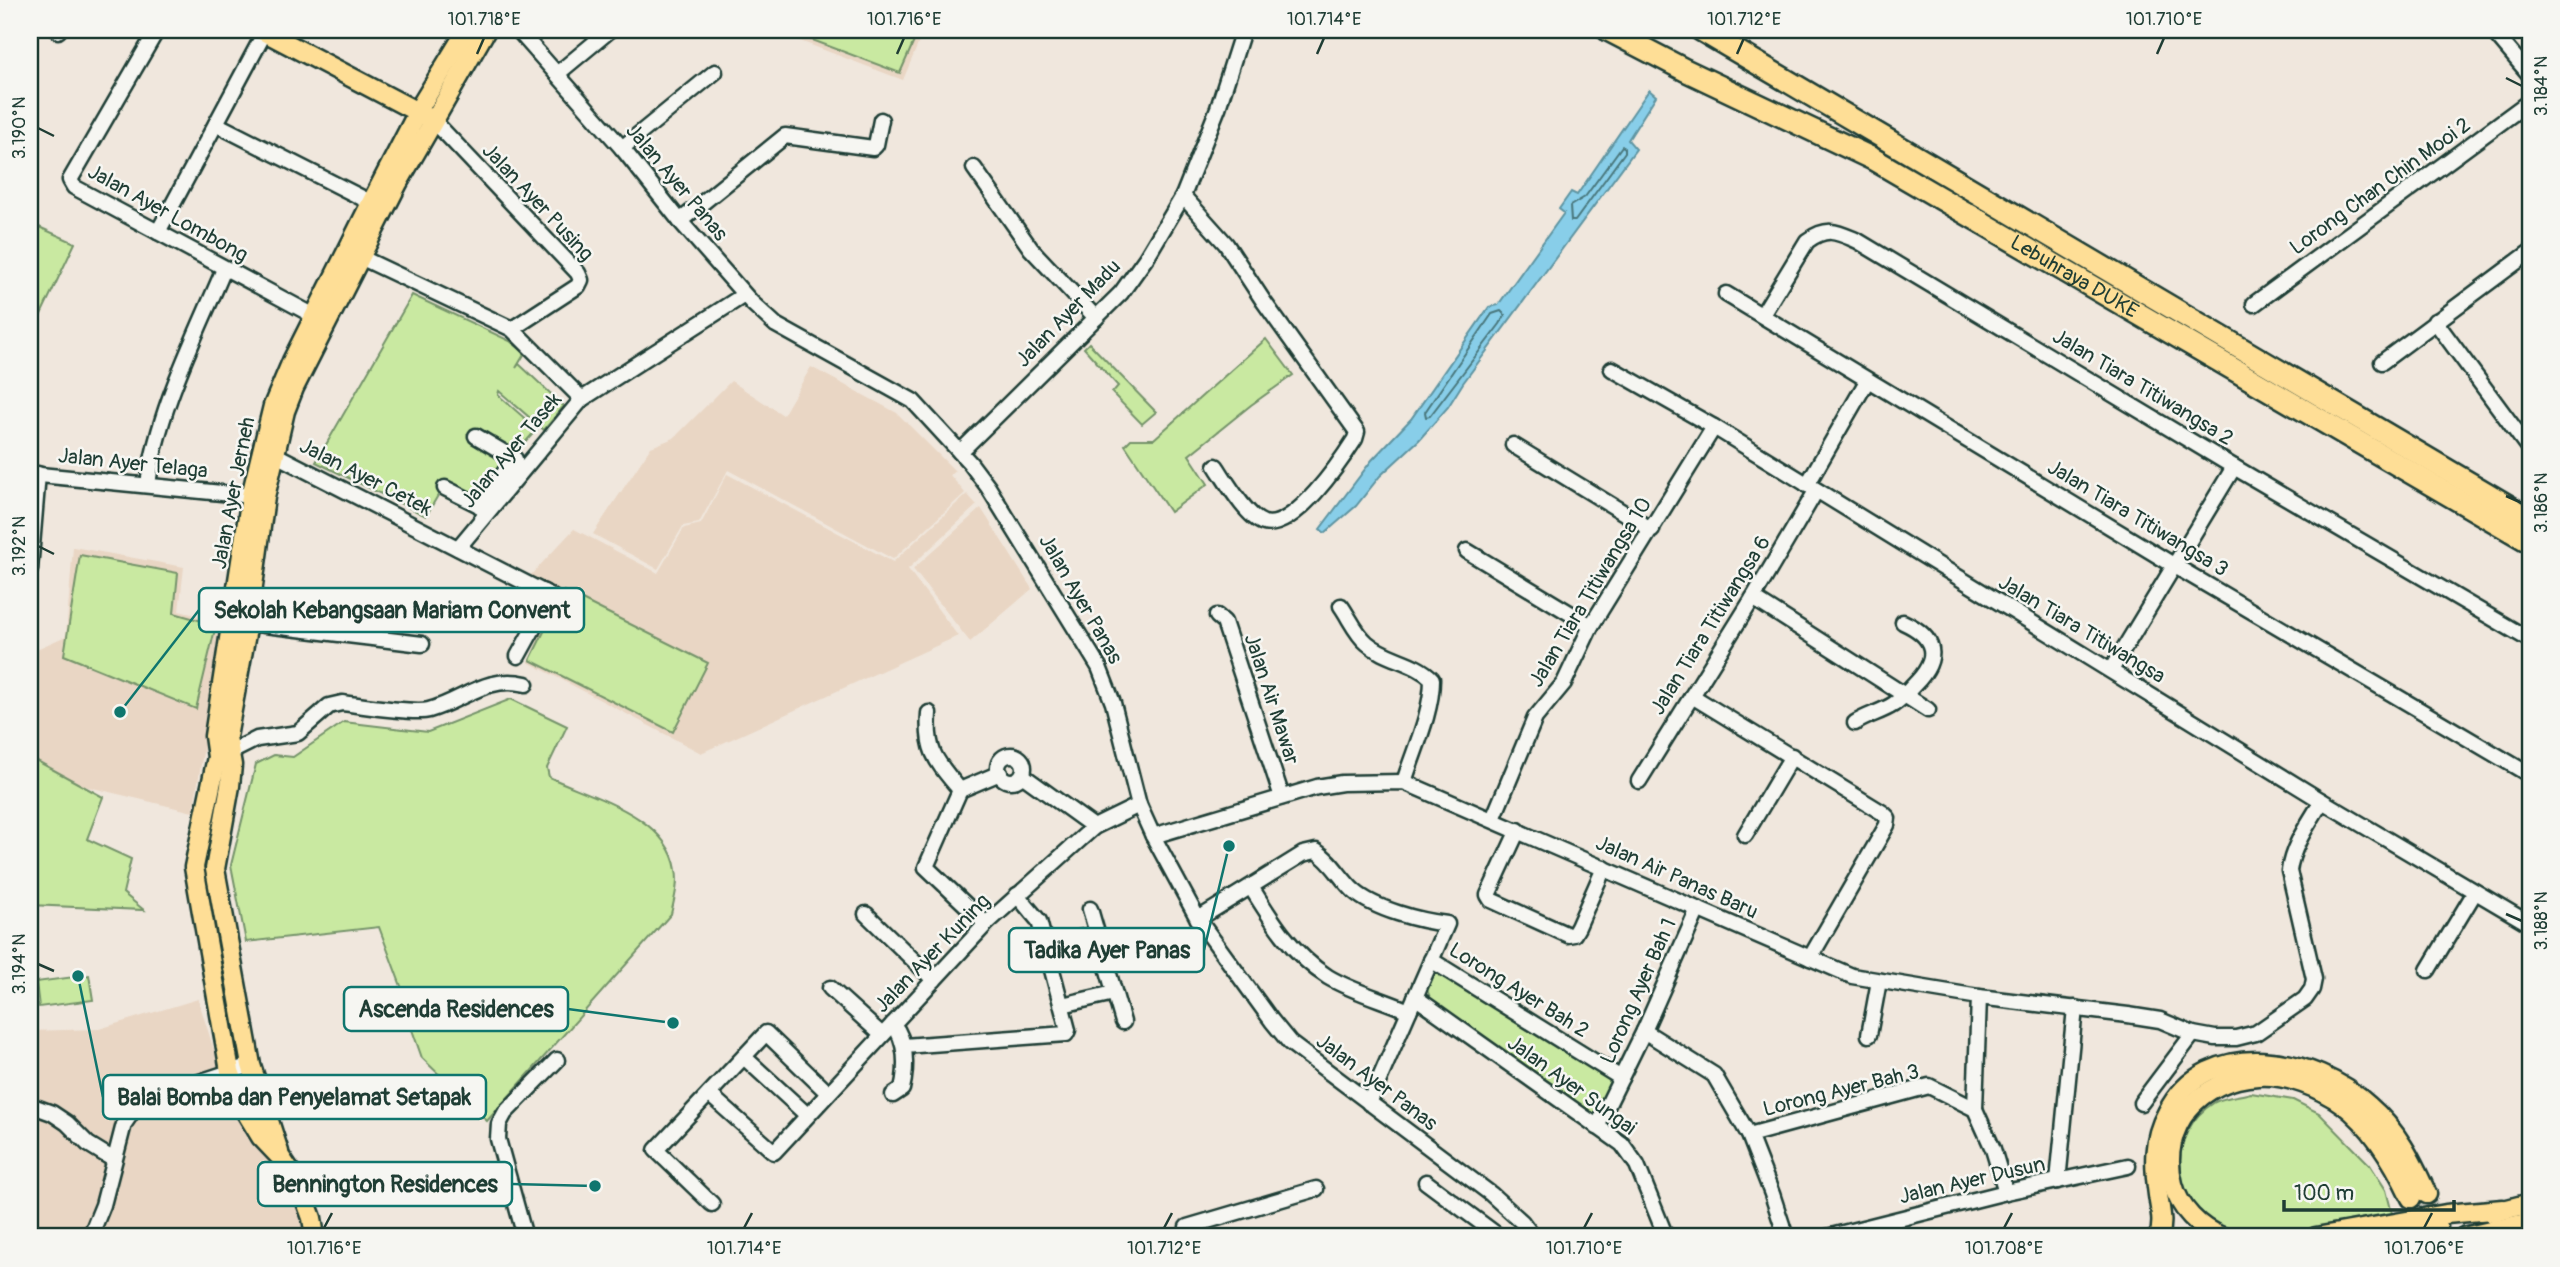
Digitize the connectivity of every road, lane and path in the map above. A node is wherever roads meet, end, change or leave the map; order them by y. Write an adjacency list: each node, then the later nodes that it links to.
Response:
1 (157, 30): 24 (street, Jalan Ayer Lombong)
2 (264, 30): 16 (main road); 18 (street)
3 (286, 30): 16 (main road)
4 (467, 30): 16 (main road, Jalan Ayer Jerneh)
5 (486, 30): 16 (main road, Jalan Ayer Jerneh)
6 (518, 30): 13 (street, Jalan Ayer Panas)
7 (610, 30): 13 (street)
8 (1243, 30): 21 (street, Jalan Ayer Madu)
9 (1608, 30): 56 (highway, Lebuhraya DUKE)
10 (2492, 30): 14 (street)
11 (1704, 32): 54 (highway, Lebuhraya DUKE)
12 (715, 72): 19 (street)
13 (557, 74): 19 (street, Jalan Ayer Panas)
14 (2530, 75)
15 (2530, 102): 30 (street, Lorong Chan Chin Mooi 2)
16 (428, 111): 22 (main road, Jalan Ayer Jerneh); 35 (street, Jalan Ayer Pusing)
17 (881, 120): 23 (street)
18 (216, 124): 22 (street); 24 (street)
19 (622, 148): 23 (street, Jalan Ayer Panas)
20 (974, 169): 32 (street)
21 (1184, 196): 32 (street, Jalan Ayer Madu); 46 (street)
22 (377, 206): 26 (main road, Jalan Ayer Jerneh); 33 (main road, Jalan Ayer Jerneh)
23 (680, 221): 29 (street, Jalan Ayer Panas)
24 (159, 232): 27 (street, Jalan Ayer Lombong)
25 (2530, 252): 34 (street)
26 (360, 257): 33 (main road, Jalan Ayer Jerneh); 35 (street)
27 (224, 269): 33 (street, Jalan Ayer Lombong); 49 (street)
28 (1726, 293): 31 (street, Jalan Tiara Titiwangsa 3)
29 (744, 295): 39 (street, Jalan Ayer Tasek); 44 (street, Jalan Ayer Panas)
30 (2254, 304)
31 (1762, 315): 38 (street, Jalan Tiara Titiwangsa 3); 47 (street, Jalan Tiara Titiwangsa 2)
32 (1096, 318): 44 (street, Jalan Ayer Madu)
33 (320, 319): 45 (main road, Jalan Ayer Jerneh); 52 (main road, Jalan Ayer Jerneh)
34 (2435, 321): 36 (street); 43 (street)
35 (512, 329): 39 (street)
36 (2382, 362)
37 (1612, 369): 40 (street, Jalan Tiara Titiwangsa)
38 (1867, 381): 51 (street, Jalan Tiara Titiwangsa 6); 59 (street, Jalan Tiara Titiwangsa 3)
39 (582, 399): 53 (street, Jalan Ayer Tasek)
40 (1714, 427): 51 (street, Jalan Tiara Titiwangsa); 55 (street, Jalan Tiara Titiwangsa 10)
41 (475, 436): 53 (street)
42 (1513, 444): 55 (street)
43 (2530, 450)
44 (960, 452): 87 (street, Jalan Ayer Panas)
45 (274, 454): 52 (main road, Jalan Ayer Jerneh); 57 (street, Jalan Ayer Cetek)
46 (1216, 466)
47 (2234, 467): 59 (street); 67 (street, Jalan Tiara Titiwangsa 2)
48 (34, 474): 49 (street, Jalan Ayer Telaga); 60 (street, Jalan Ayer Telaga)
49 (148, 485): 52 (street, Jalan Ayer Telaga)
50 (445, 488): 53 (street)
51 (1811, 488): 61 (street, Jalan Tiara Titiwangsa 6); 70 (street, Jalan Tiara Titiwangsa)
52 (258, 497): 65 (main road, Jalan Ayer Jerneh); 126 (main road, Jalan Ayer Jerneh)
53 (482, 510): 57 (street, Jalan Ayer Tasek)
54 (2530, 519)
55 (1652, 530): 66 (street, Jalan Tiara Titiwangsa 10)
56 (2530, 542)
57 (458, 548): 69 (street, Jalan Ayer Cetek)
58 (1467, 551): 66 (street)
59 (2175, 566): 70 (street); 81 (street, Jalan Tiara Titiwangsa 3)
60 (30, 570)
61 (1753, 598): 72 (street); 73 (street, Jalan Tiara Titiwangsa 6)
62 (1341, 606): 83 (street)
63 (1217, 616): 85 (street, Jalan Air Mawar)
64 (1903, 622): 72 (street)
65 (248, 623): 68 (street); 77 (main road, Jalan Ayer Jerneh)
66 (1591, 626): 88 (street, Jalan Tiara Titiwangsa 10)
67 (2530, 640)
68 (422, 644)
69 (517, 656)
70 (2110, 670): 86 (street, Jalan Tiara Titiwangsa)
71 (526, 684): 77 (street)
72 (1904, 695): 74 (street); 76 (street)
73 (1692, 696): 78 (street); 82 (street, Jalan Tiara Titiwangsa 6)
74 (1928, 710)
75 (929, 713): 84 (street)
76 (1855, 723)
77 (229, 753): 125 (main road, Jalan Ayer Jerneh)
78 (1791, 756): 92 (street); 105 (street)
79 (1000, 773): 80 (street); 80 (street); 84 (street)
80 (1022, 775): 89 (street)
81 (2530, 775)
82 (1639, 781)
83 (1405, 782): 85 (street, Jalan Air Panas Baru); 88 (street, Jalan Air Panas Baru)
84 (960, 790): 101 (street)
85 (1282, 797): 91 (street, Jalan Air Panas Baru)
86 (2322, 801): 95 (street, Jalan Tiara Titiwangsa); 119 (street, Jalan Air Panas Baru)
87 (1139, 806): 89 (street, Jalan Ayer Kuning); 91 (street, Jalan Ayer Panas)
88 (1493, 819): 90 (street, Jalan Air Panas Baru)
89 (1094, 827): 96 (street, Jalan Ayer Kuning)
90 (1518, 830): 93 (street, Jalan Air Panas Baru); 93 (street)
91 (1153, 835): 100 (street, Jalan Ayer Panas)
92 (1745, 835)
93 (1604, 868): 98 (street, Jalan Air Panas Baru)
94 (1251, 887): 100 (street); 106 (street); 113 (street, Jalan Ayer Sungai)
95 (2476, 892): 102 (street, Jalan Tiara Titiwangsa); 107 (street)
96 (1017, 895): 101 (street, Jalan Ayer Kuning); 104 (street)
97 (1090, 909): 103 (street)
98 (1698, 909): 105 (street, Jalan Air Panas Baru); 118 (street, Lorong Ayer Bah 1)
99 (866, 914): 108 (street)
100 (1198, 919): 131 (street, Jalan Ayer Panas)
101 (986, 924): 108 (street, Jalan Ayer Kuning)
102 (2530, 924)
103 (1098, 934): 104 (street); 111 (street)
104 (1047, 945): 114 (street)
105 (1810, 958): 109 (street, Jalan Air Panas Baru)
106 (1431, 960): 113 (street); 127 (street, Lorong Ayer Bah 2)
107 (2428, 970)
108 (934, 981): 117 (street, Jalan Ayer Kuning)
109 (1879, 981): 112 (street, Jalan Air Panas Baru); 121 (street)
110 (830, 988): 120 (street)
111 (1114, 993): 114 (street); 116 (street)
112 (1979, 997): 115 (street, Jalan Air Panas Baru); 134 (street)
113 (1412, 1004): 131 (street); 136 (street, Jalan Ayer Sungai)
114 (1062, 1005): 122 (street)
115 (2075, 1008): 119 (street, Jalan Air Panas Baru); 141 (street)
116 (1123, 1022)
117 (893, 1024): 120 (street, Jalan Ayer Kuning); 122 (street)
118 (1644, 1031): 127 (street, Lorong Ayer Bah 1); 137 (street)
119 (2193, 1034): 132 (street)
120 (882, 1035): 128 (street, Jalan Ayer Kuning)
121 (1869, 1035)
122 (904, 1046): 130 (street)
123 (744, 1057): 128 (street); 129 (street); 135 (street)
124 (557, 1060): 153 (street)
125 (251, 1065): 126 (street); 138 (main road, Jalan Ayer Jerneh)
126 (230, 1071): 138 (main road, Jalan Ayer Jerneh); 139 (street)
127 (1621, 1078): 136 (street, Lorong Ayer Bah 1)
128 (828, 1093): 135 (street, Jalan Ayer Kuning)
129 (709, 1094): 135 (street, Jalan Ayer Kuning); 146 (street)
130 (893, 1095)
131 (1369, 1103): 155 (street, Jalan Ayer Panas)
132 (2141, 1103)
133 (30, 1105): 139 (street)
134 (1975, 1109): 137 (street, Lorong Ayer Bah 3); 144 (street)
135 (807, 1115)
136 (1597, 1127): 156 (street, Jalan Ayer Sungai)
137 (1749, 1135): 157 (street)
138 (281, 1158): 152 (main road, Jalan Ayer Jerneh)
139 (114, 1160): 151 (street)
140 (2128, 1166): 141 (street, Jalan Ayer Dusun)
141 (2058, 1181): 144 (street, Jalan Ayer Dusun)
142 (1426, 1182): 154 (street)
143 (1317, 1189): 150 (street)
144 (2006, 1192): 158 (street, Jalan Ayer Dusun)
145 (2530, 1203): 147 (main road)
146 (712, 1204)
147 (2503, 1209): 149 (main road); 161 (main road)
148 (2530, 1222): 149 (main road); 163 (main road)
149 (2458, 1231): 162 (main road)
150 (1189, 1232)
151 (90, 1237)
152 (315, 1237)
153 (525, 1237)
154 (1500, 1237)
155 (1533, 1237)
156 (1666, 1237)
157 (1786, 1237)
158 (1827, 1237)
159 (2160, 1237): 160 (main road)
160 (2222, 1237)
161 (2316, 1237)
162 (2390, 1237)
163 (2500, 1237)

